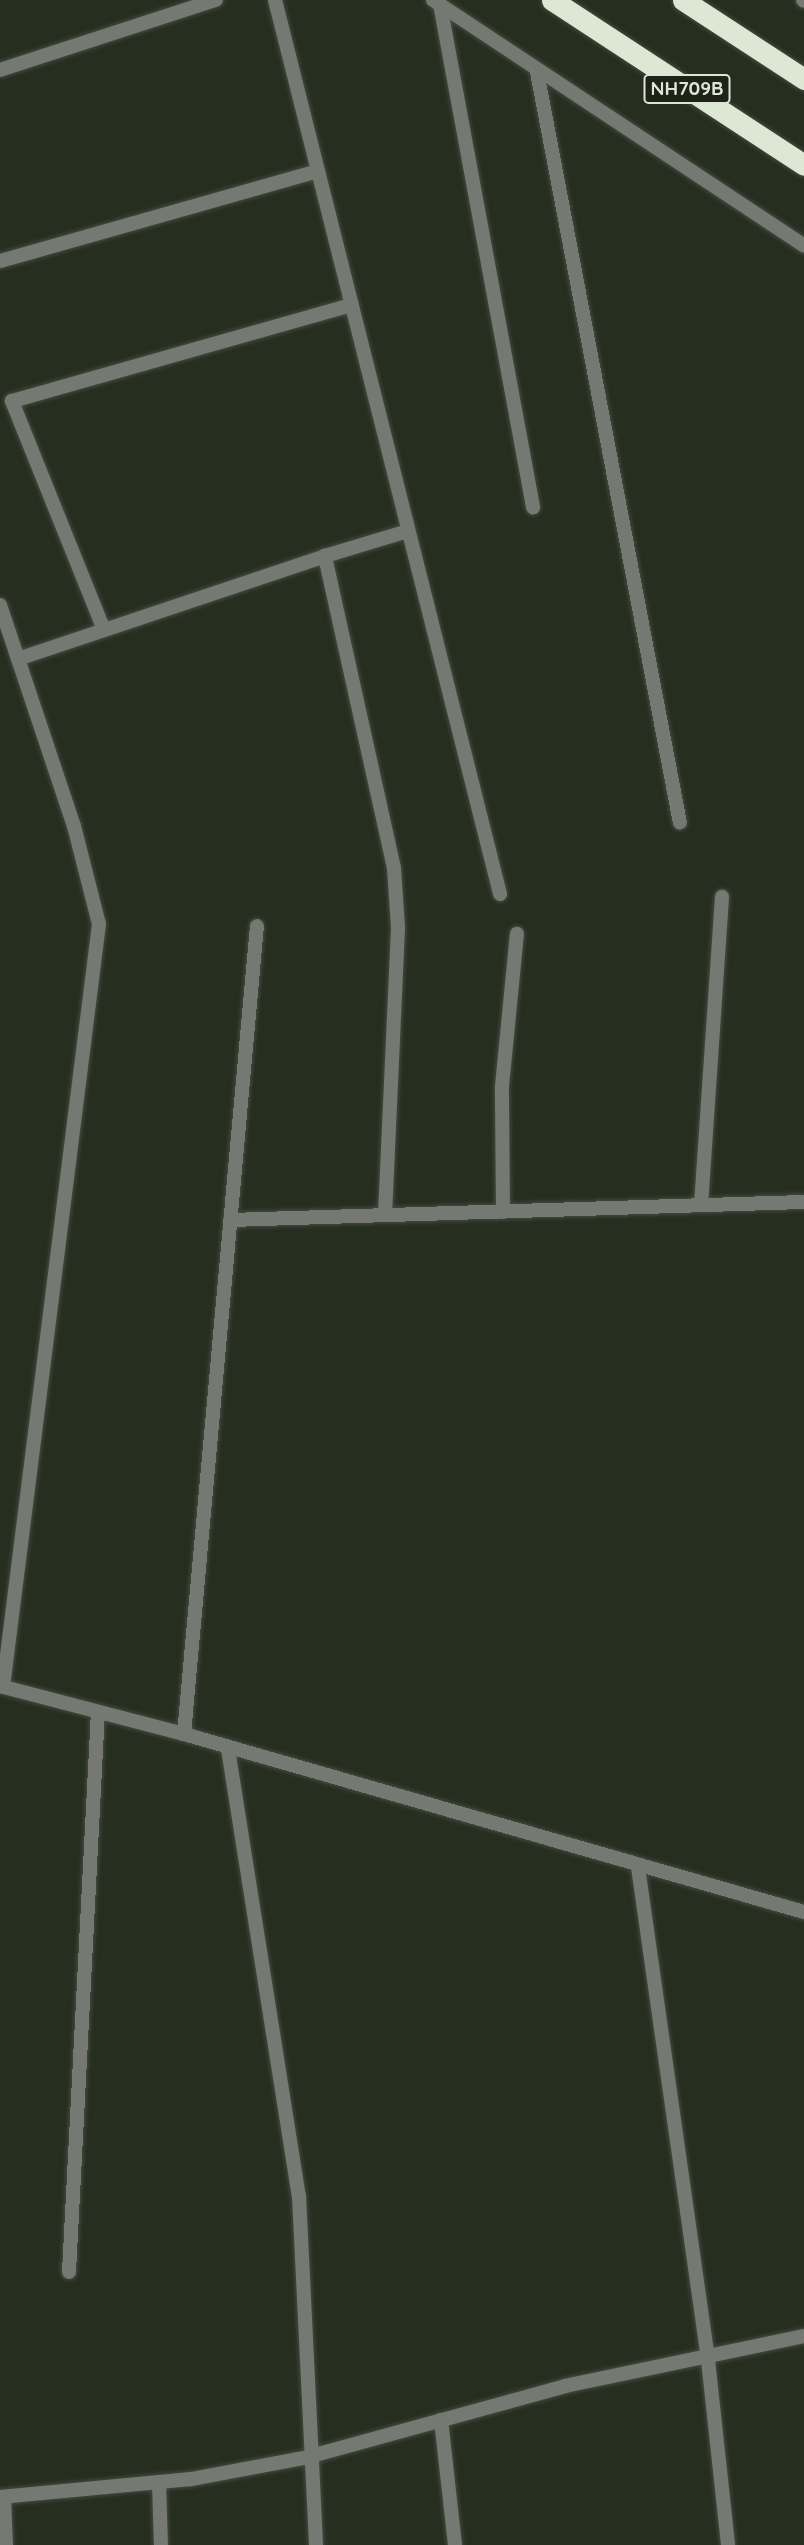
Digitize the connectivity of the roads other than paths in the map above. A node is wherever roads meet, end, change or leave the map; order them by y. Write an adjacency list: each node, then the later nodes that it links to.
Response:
1 (216, 0): 6 (street)
2 (275, 0): 10 (street)
3 (552, 0): 9 (highway, NH709B)
4 (683, 0): 8 (highway)
5 (437, 2): 7 (street); 14 (street)
6 (0, 71)
7 (537, 72): 11 (street); 20 (street)
8 (804, 79)
9 (804, 165)
10 (318, 170): 12 (street); 13 (street)
11 (804, 246)
12 (0, 261)
13 (352, 304): 15 (street); 18 (street)
14 (533, 507)
15 (408, 531): 16 (street); 21 (street)
16 (325, 556): 18 (street); 28 (street)
17 (0, 605): 19 (street)
18 (104, 630): 19 (street)
19 (18, 659): 30 (street)
20 (680, 823)
21 (500, 894)
22 (722, 897): 26 (street)
23 (257, 926): 29 (street)
24 (517, 934): 27 (street)
25 (804, 1202): 26 (street)
26 (701, 1205): 27 (street)
27 (503, 1212): 28 (street)
28 (385, 1215): 29 (street)
29 (230, 1220): 32 (street)
30 (1, 1687): 31 (street)
31 (98, 1712): 32 (street); 36 (street)
32 (184, 1734): 33 (street)
33 (228, 1749): 34 (street); 40 (street)
34 (638, 1867): 35 (street); 38 (street)
35 (804, 1912)
36 (69, 2272)
37 (804, 2336): 38 (street)
38 (708, 2360): 39 (street); 47 (street)
39 (441, 2420): 40 (street); 46 (street)
40 (309, 2457): 41 (street); 45 (street)
41 (159, 2482): 42 (street); 44 (street)
42 (2, 2497): 43 (street)
43 (6, 2545)
44 (161, 2545)
45 (316, 2545)
46 (455, 2545)
47 (728, 2545)

